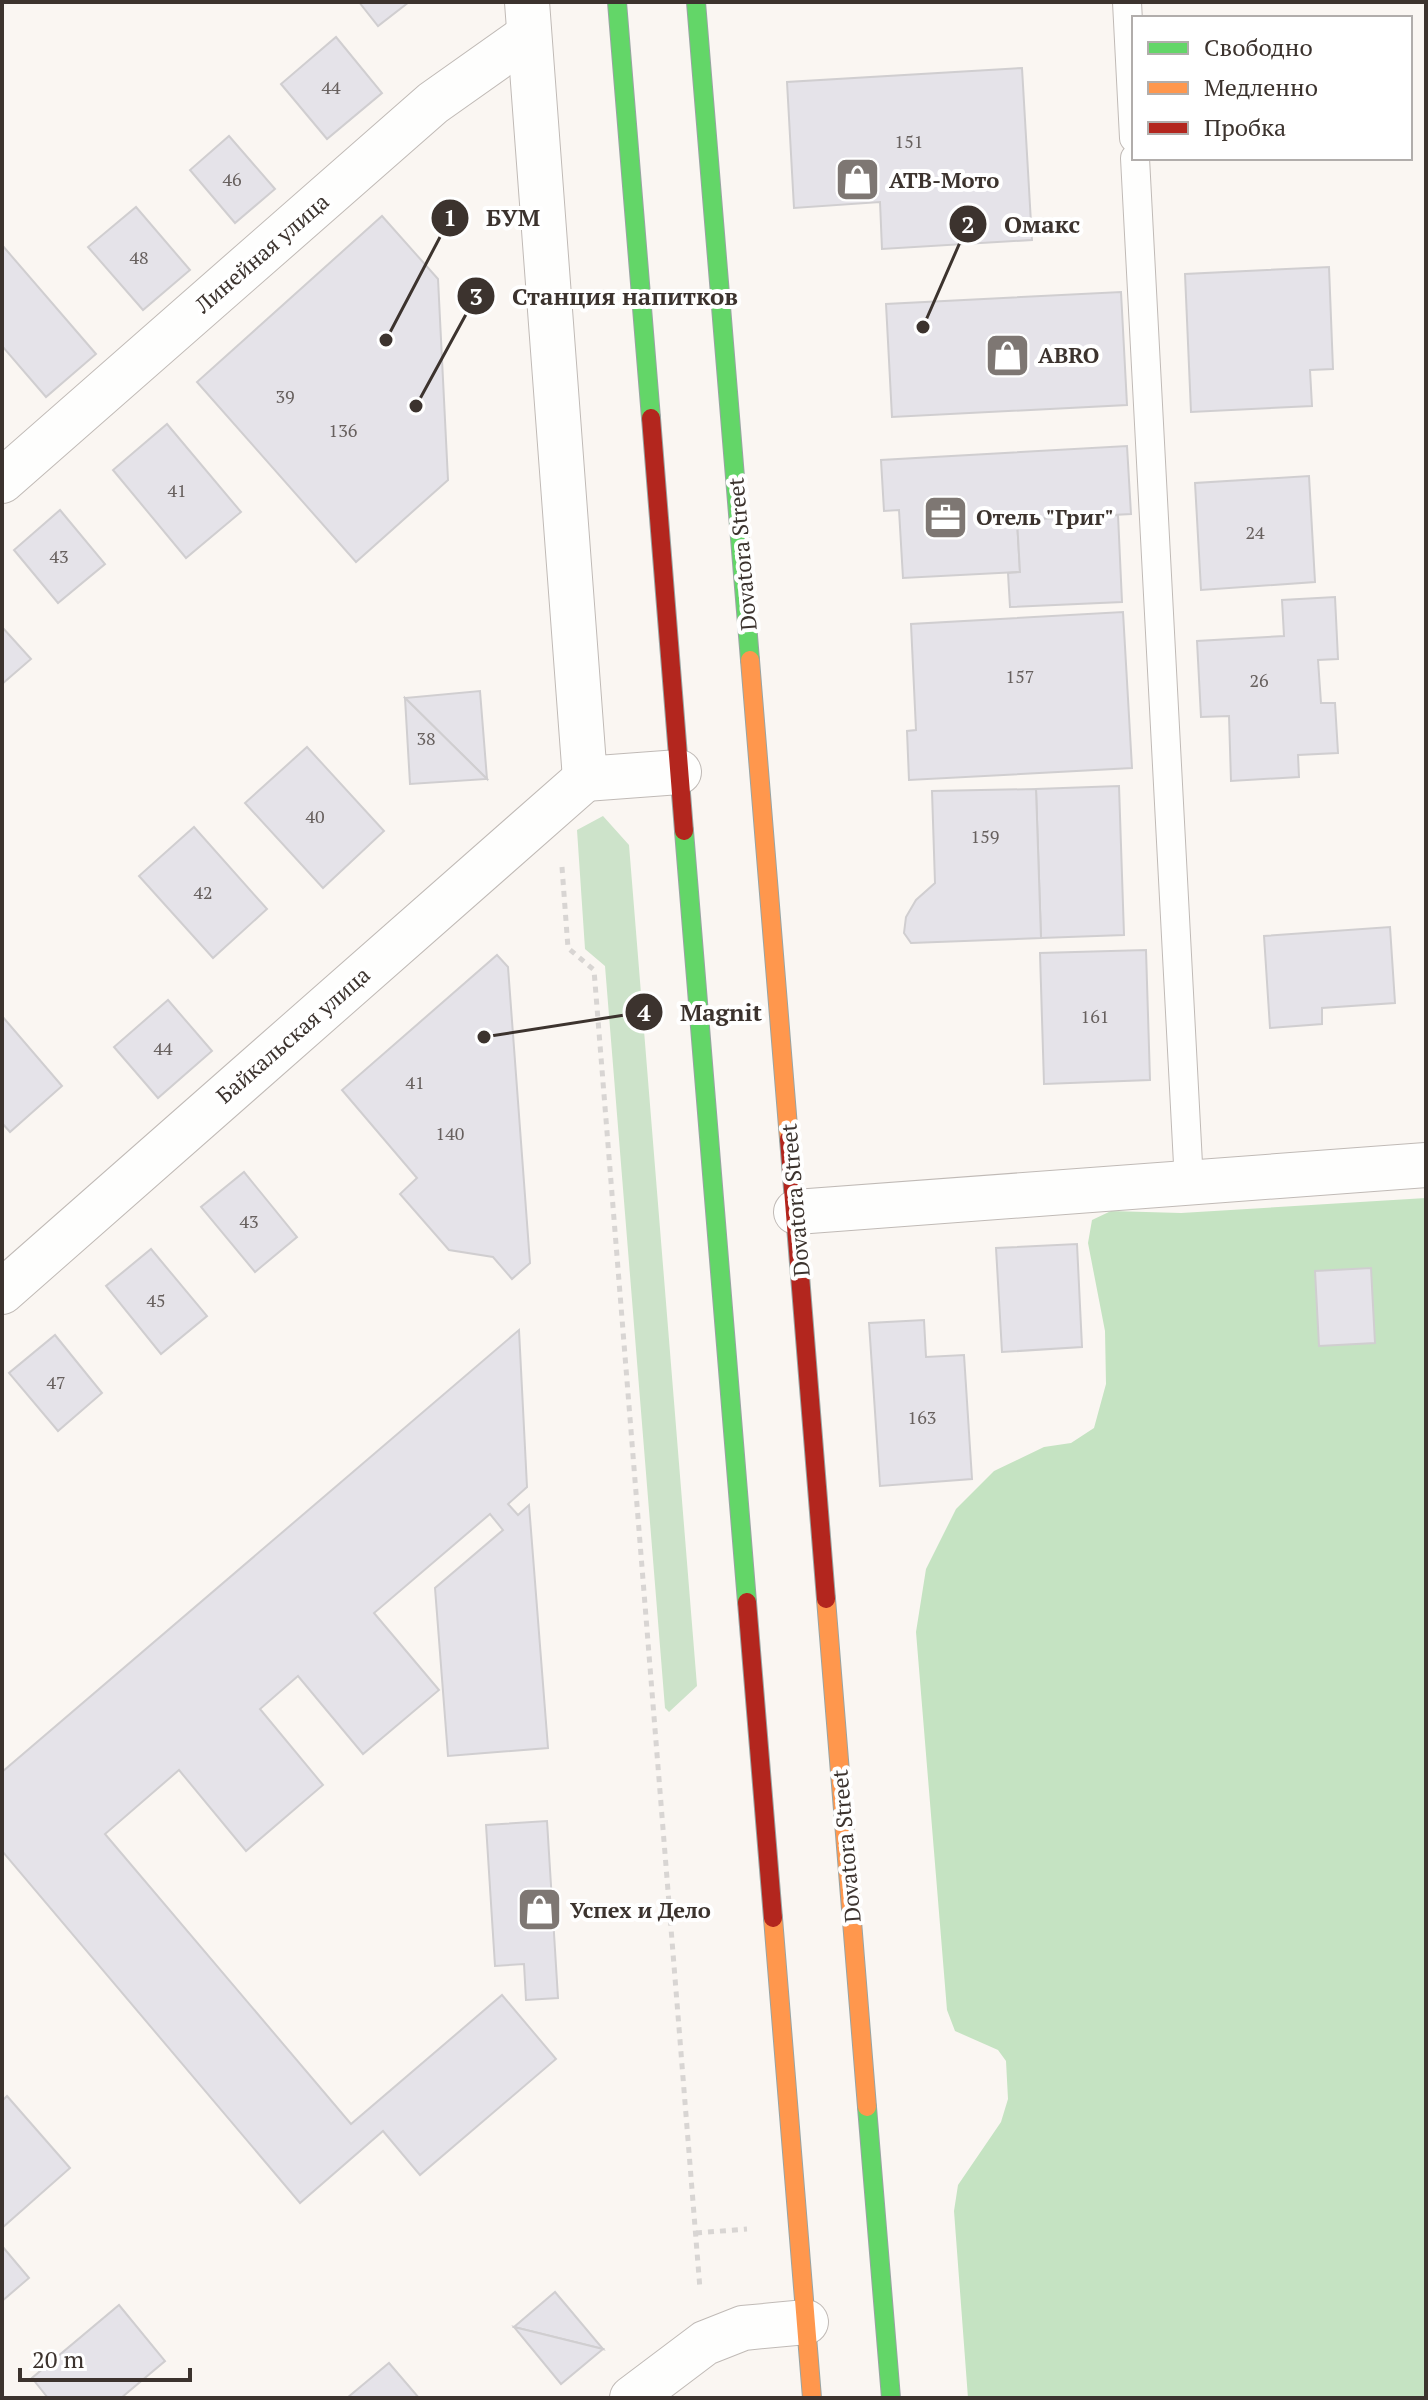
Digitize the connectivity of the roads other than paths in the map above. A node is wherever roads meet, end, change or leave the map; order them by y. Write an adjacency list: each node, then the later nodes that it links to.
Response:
1 (617, 2): 8 (main road)
2 (696, 2): 12 (main road, Dovatora Street)
3 (1127, 2): 5 (lane)
4 (528, 18): 7 (street, Линейная улица); 9 (street)
5 (1132, 99)
6 (1135, 160): 11 (lane)
7 (2, 481)
8 (679, 772): 9 (street); 14 (main road)
9 (571, 791): 13 (street, Байкальская улица)
10 (1426, 1165): 11 (street)
11 (1189, 1183): 12 (street)
12 (796, 1212): 17 (main road, Dovatora Street)
13 (2, 1292)
14 (806, 2322): 15 (street); 16 (main road)
15 (632, 2398)
16 (812, 2398)
17 (891, 2398)

